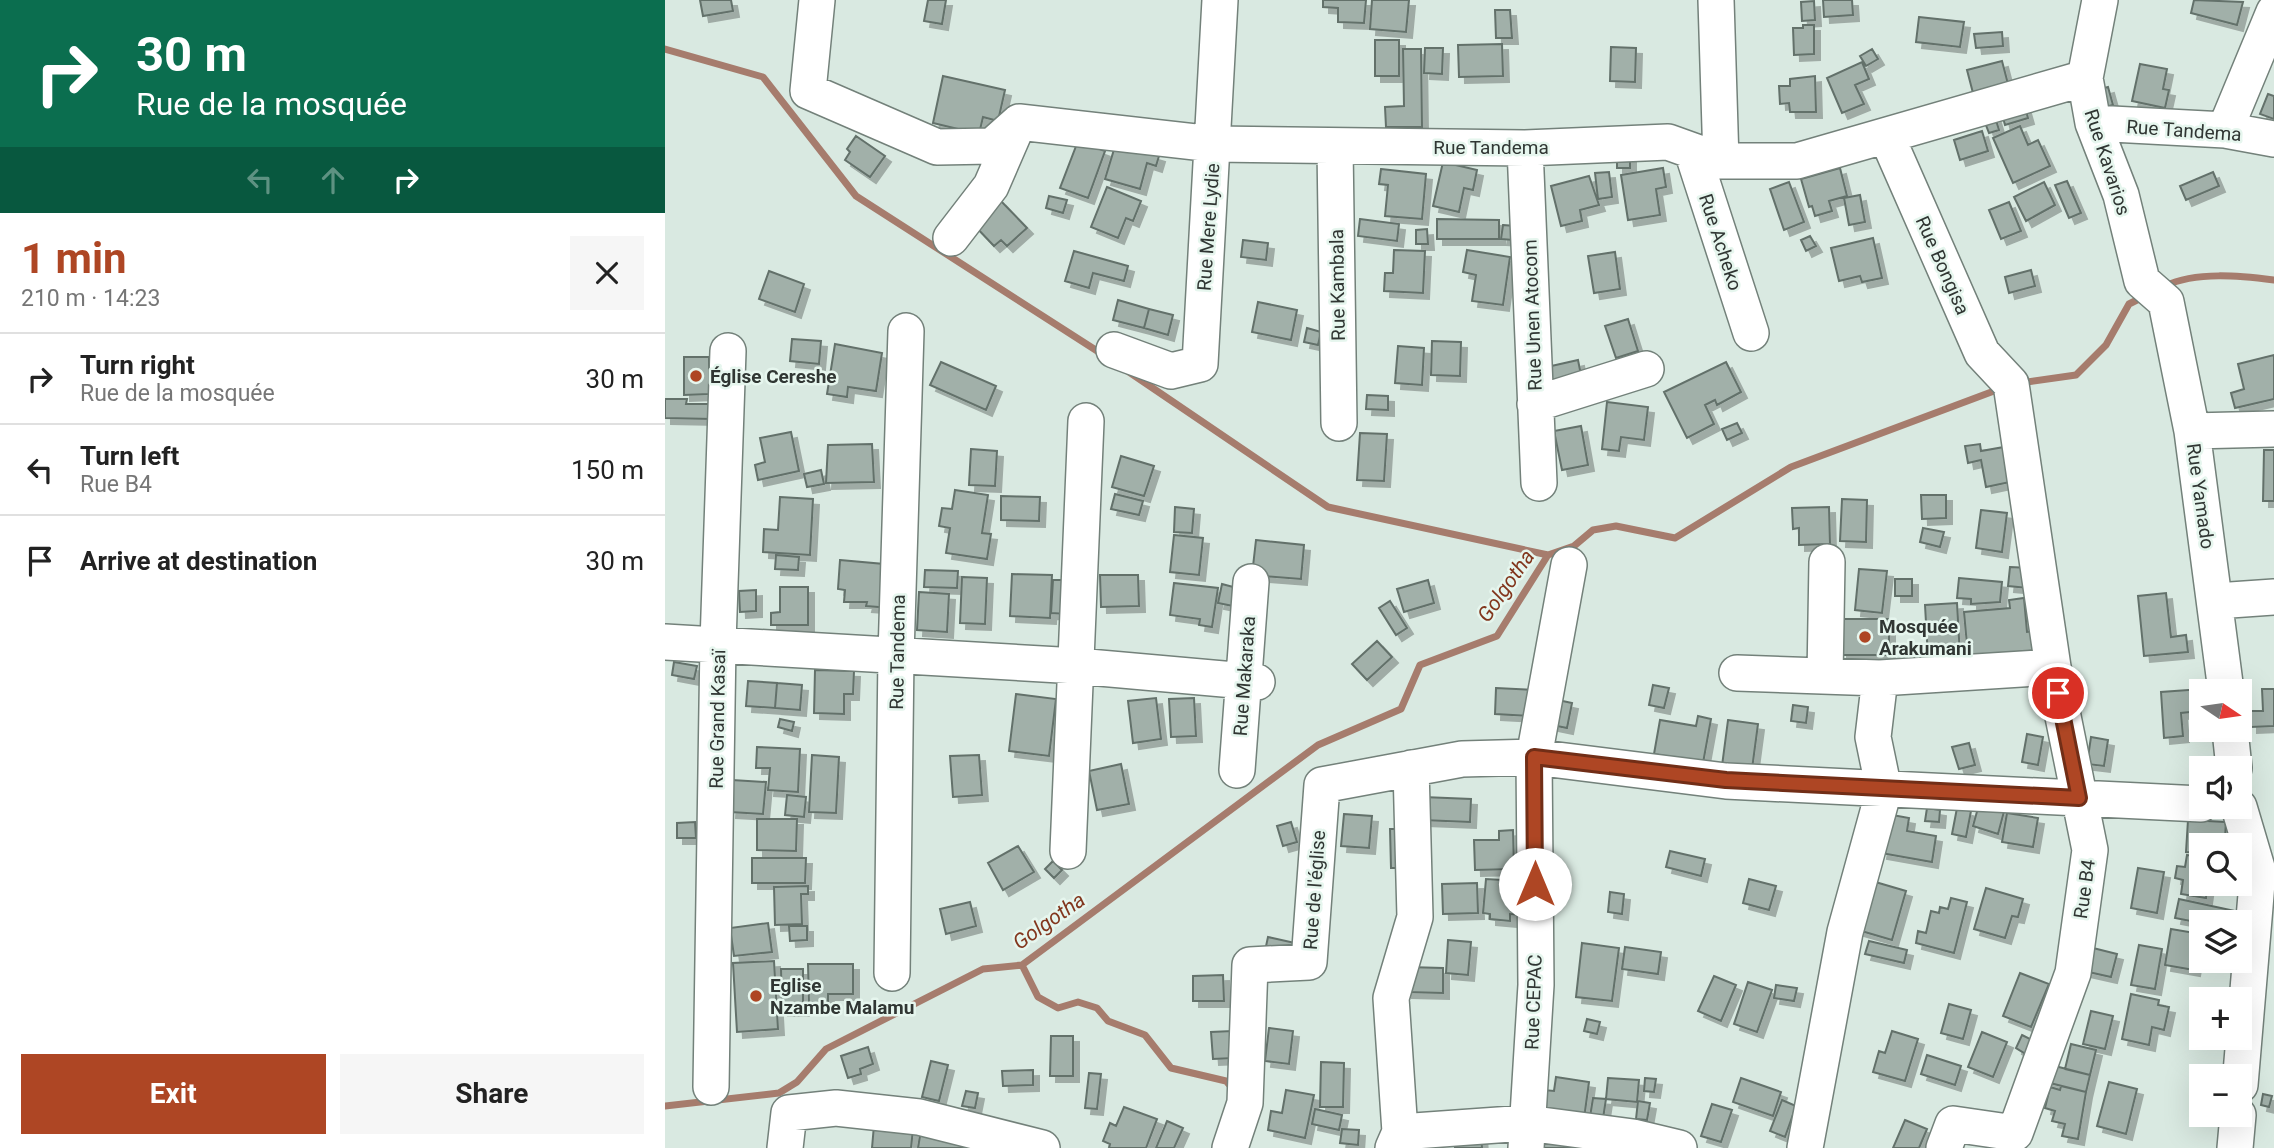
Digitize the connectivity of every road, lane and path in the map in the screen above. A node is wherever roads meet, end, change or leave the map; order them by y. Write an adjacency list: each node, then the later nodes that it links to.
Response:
1 (817, 0): 7 (street)
2 (1220, 0): 12 (street, Rue Mere Lydie)
3 (1716, 0): 15 (street, Rue Acheko)
4 (2100, 0): 6 (street, Rue Kavarios)
5 (2274, 12): 9 (street)
6 (2085, 78): 8 (street, Rue Kavarios); 10 (street, Rue Tandema)
7 (1019, 122): 12 (street, Rue Tandema); 16 (street)
8 (2093, 123): 9 (street, Rue Tandema); 17 (street, Rue Kavarios)
9 (2225, 130): 11 (street, Rue Tandema)
10 (1887, 137): 15 (street, Rue Tandema); 23 (street, Rue Bongisa)
11 (2274, 139)
12 (1213, 145): 13 (street, Rue Tandema); 20 (street, Rue Mere Lydie)
13 (1335, 147): 14 (street, Rue Tandema); 26 (street, Rue Kambala)
14 (1525, 148): 15 (street, Rue Tandema); 24 (street, Rue Unen Atocom)
15 (1707, 156): 19 (street, Rue Acheko)
16 (951, 238)
17 (2154, 291): 28 (street, Rue Yamado)
18 (907, 331): 37 (street, Rue Tandema)
19 (1751, 333)
20 (1114, 349)
21 (728, 351): 36 (street, Rue Grand Kasaï)
22 (1646, 369): 24 (street)
23 (2011, 384): 39 (street, Rue B4)
24 (1535, 404): 29 (street, Rue Unen Atocom)
25 (1086, 421): 38 (street)
26 (1339, 423)
27 (2274, 429): 28 (street)
28 (2192, 431): 34 (street, Rue Yamado)
29 (1539, 483)
30 (1827, 562): 41 (street)
31 (1569, 565): 45 (street, Rue CEPAC)
32 (1251, 582): 44 (street, Rue Makaraka)
33 (2274, 597): 34 (street)
34 (2216, 601): 43 (street, Rue Yamado)
35 (665, 642): 36 (street)
36 (718, 643): 37 (street); 56 (street, Rue Grand Kasaï)
37 (897, 655): 38 (street); 53 (street, Rue Tandema)
38 (1077, 666): 44 (street); 52 (street)
39 (2053, 667): 42 (street); 49 (street, Rue B4)
40 (1737, 673): 41 (street)
41 (1825, 676): 42 (street)
42 (1880, 678): 48 (street)
43 (2225, 679)
44 (1250, 681): 47 (street, Rue Makaraka)
45 (1534, 757): 46 (street); 48 (street); 59 (street, Rue CEPAC)
46 (1411, 768): 60 (street); 63 (street, Rue de l'église)
47 (1237, 770)
48 (1884, 790): 49 (street); 65 (street)
49 (2079, 798): 50 (street); 66 (street, Rue B4)
50 (2189, 803)
51 (2253, 821): 54 (street)
52 (1068, 851)
53 (892, 973)
54 (2261, 999): 55 (street)
55 (2245, 1064)
56 (711, 1087)
57 (2237, 1127): 67 (street)
58 (917, 1133): 61 (street); 62 (street)
59 (1527, 1135): 60 (street); 64 (street)
60 (1396, 1140)
61 (785, 1148)
62 (1042, 1148)
63 (1230, 1148)
64 (1679, 1148)
65 (1805, 1148)
66 (1944, 1148)
67 (2235, 1148)

